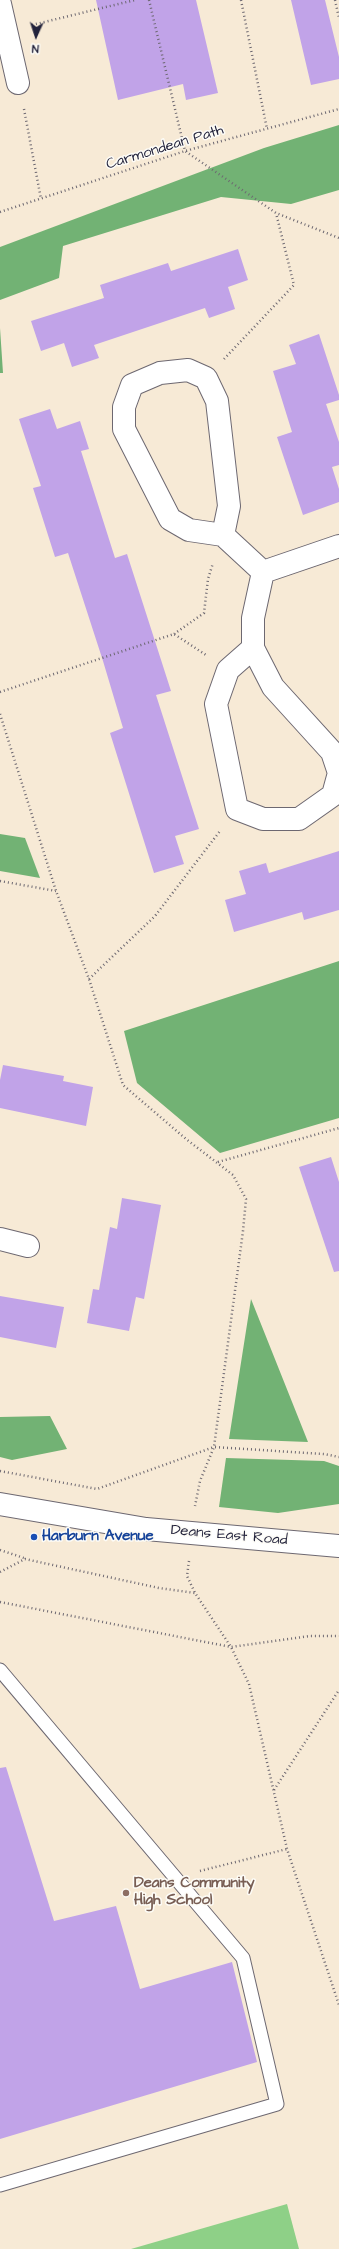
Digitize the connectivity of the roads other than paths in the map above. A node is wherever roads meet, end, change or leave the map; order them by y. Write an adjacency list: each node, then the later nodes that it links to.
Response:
1 (0, 4): 2 (street)
2 (18, 83)
3 (223, 535): 3 (street); 5 (street)
4 (339, 546): 5 (street)
5 (263, 572): 6 (street)
6 (253, 648): 6 (street)
7 (0, 1239): 8 (street)
8 (28, 1246)
9 (0, 1504): 10 (street, Deans East Road)
10 (339, 1546)
11 (0, 1670): 12 (lane)
12 (0, 2185)

